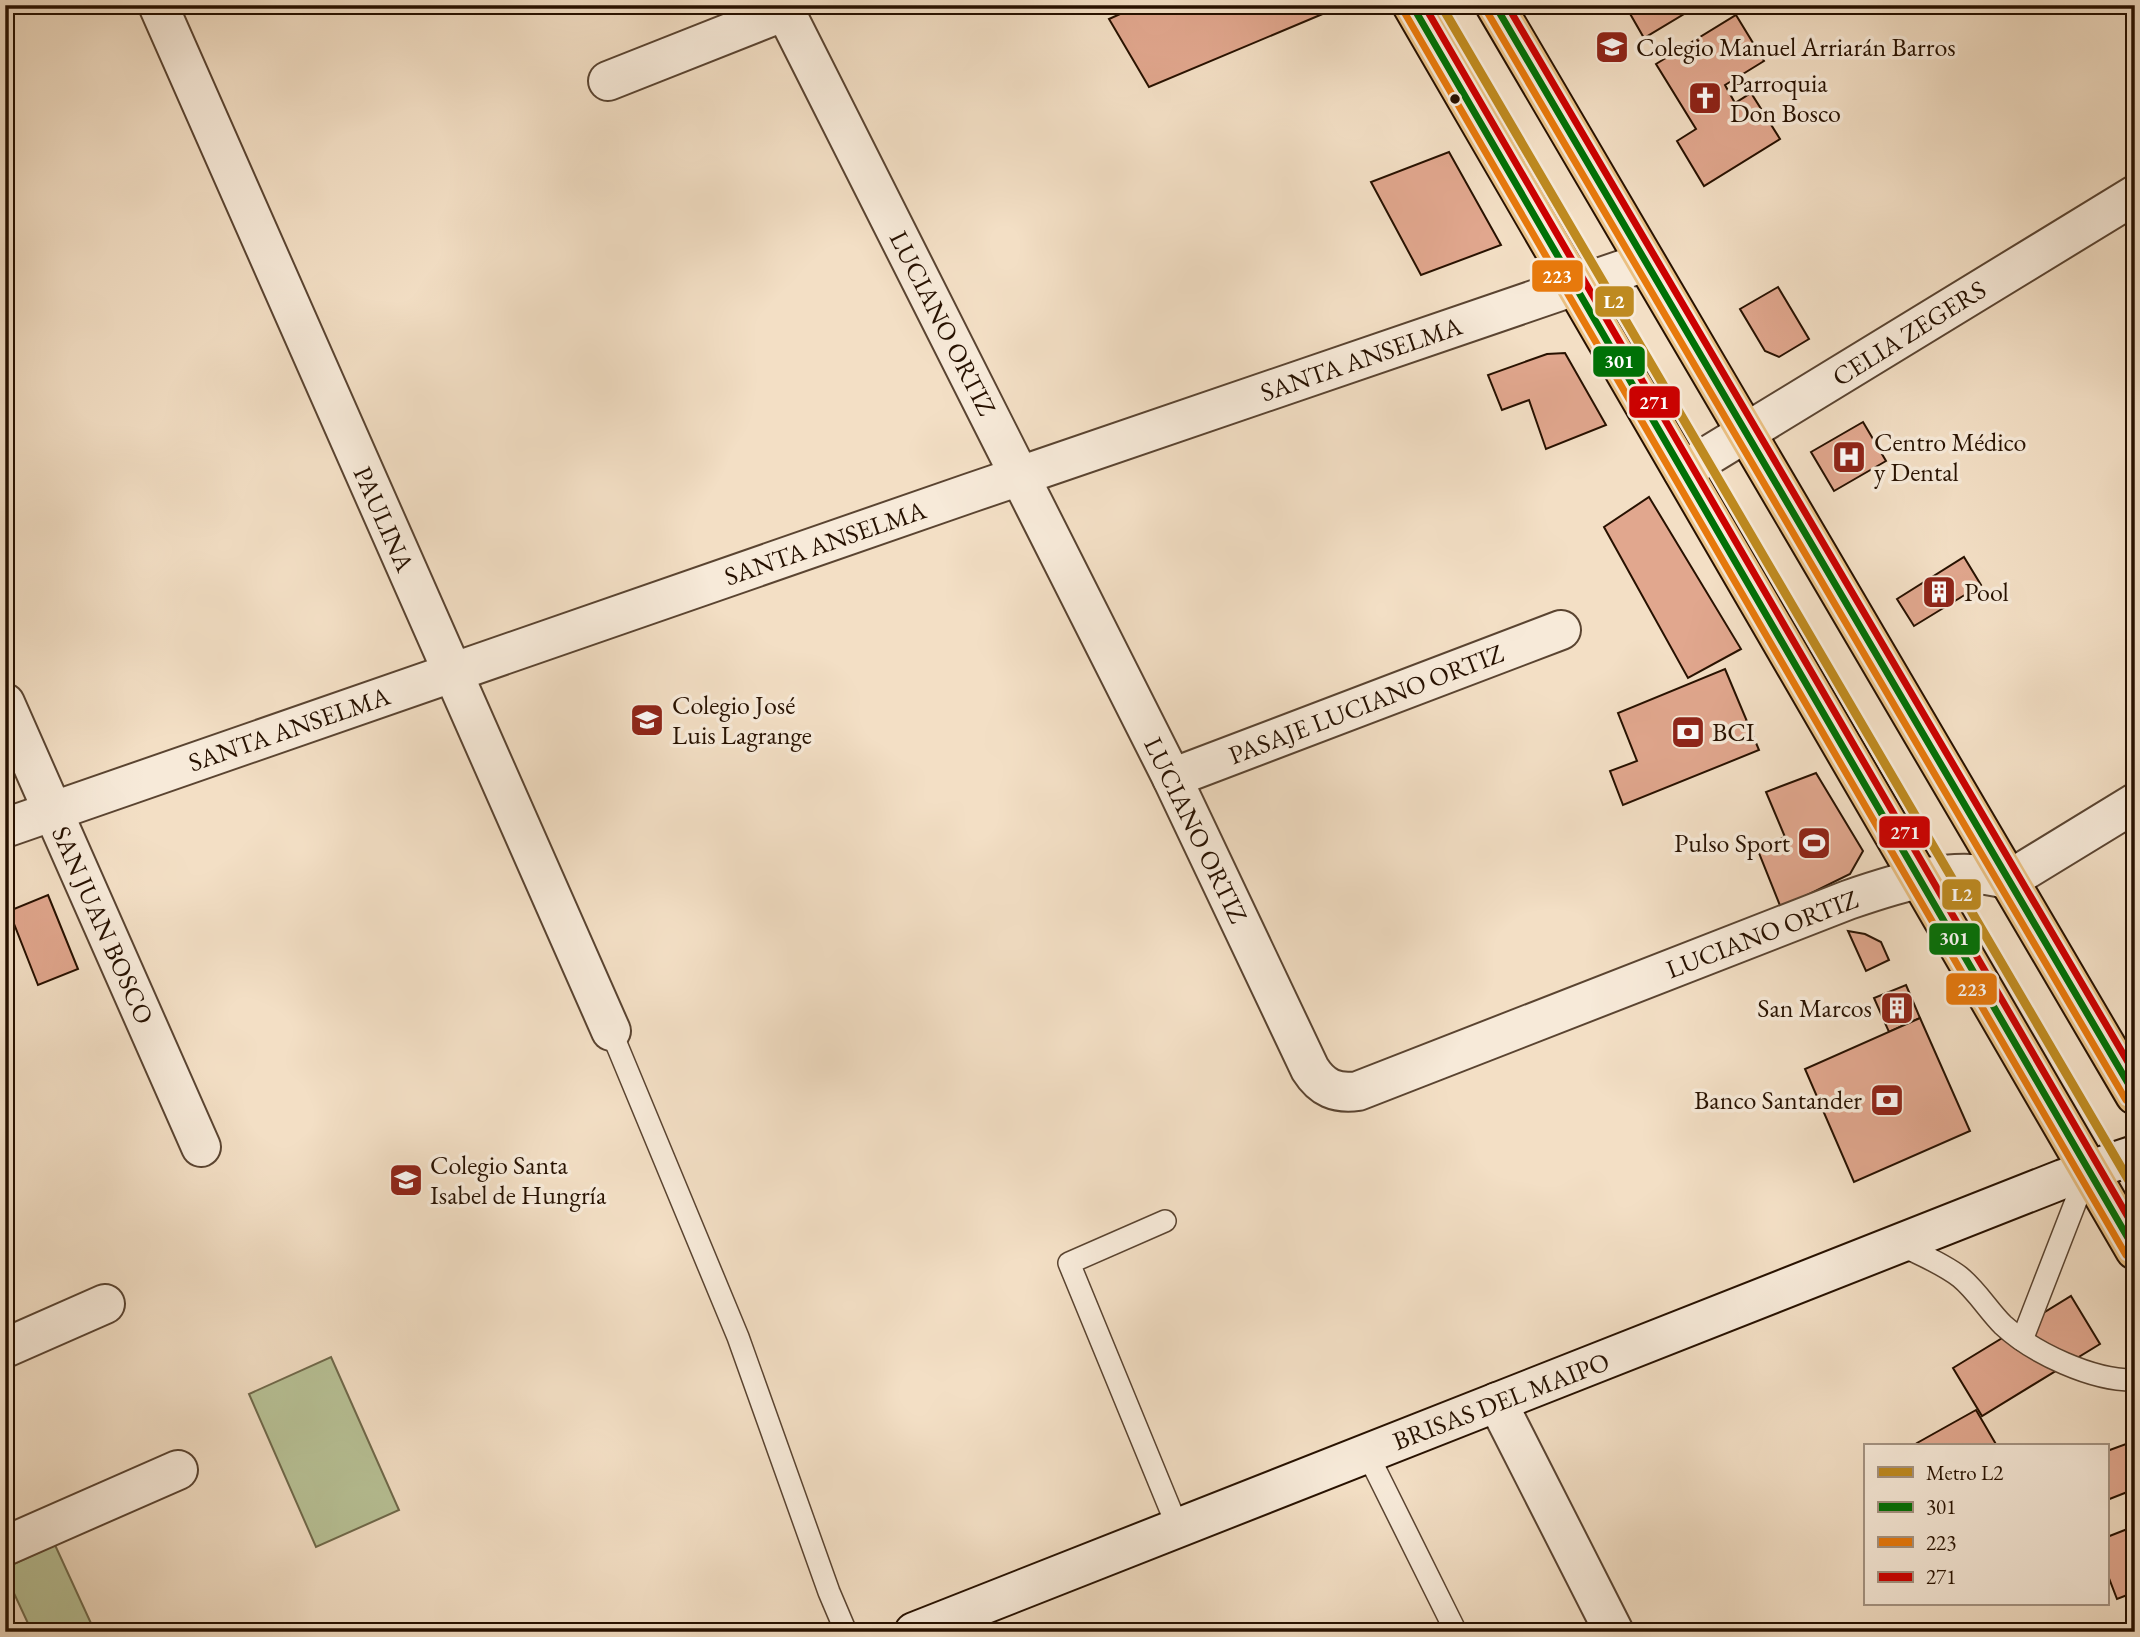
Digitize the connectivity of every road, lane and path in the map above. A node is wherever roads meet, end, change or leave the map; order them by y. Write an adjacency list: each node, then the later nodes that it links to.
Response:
1 (158, 5): 13 (street, PAULINA)
2 (1412, 5): 8 (main road)
3 (1495, 5): 7 (main road)
4 (784, 8): 5 (street); 11 (street, LUCIANO ORTIZ)
5 (608, 81)
6 (2135, 195): 9 (street, CELIA ZEGERS)
7 (1645, 262): 8 (street, SANTA ANSELMA); 9 (main road)
8 (1577, 286): 10 (main road); 11 (street, SANTA ANSELMA)
9 (1747, 433): 10 (street, CELIA ZEGERS); 20 (main road)
10 (1683, 471): 19 (main road)
11 (1021, 476): 13 (street, SANTA ANSELMA); 15 (street, LUCIANO ORTIZ)
12 (1561, 630): 15 (street, PASAJE LUCIANO ORTIZ)
13 (452, 673): 17 (street, SANTA ANSELMA); 21 (street, PAULINA)
14 (5, 703): 17 (street, SAN JUAN BOSCO)
15 (1172, 778): 19 (street, LUCIANO ORTIZ)
16 (2135, 803): 20 (street)
17 (53, 812): 18 (street, SANTA ANSELMA); 23 (street, SAN JUAN BOSCO)
18 (5, 828)
19 (1919, 878): 20 (street, LUCIANO ORTIZ); 25 (main road)
20 (2008, 880): 22 (main road)
21 (611, 1031): 38 (lane)
22 (2135, 1095)
23 (201, 1147)
24 (2135, 1155): 25 (street, BRISAS DEL MAIPO)
25 (2088, 1170): 27 (street, BRISAS DEL MAIPO); 28 (main road); 30 (lane)
26 (1165, 1221): 36 (lane)
27 (1899, 1244): 30 (lane); 33 (street, BRISAS DEL MAIPO)
28 (2135, 1250)
29 (105, 1304): 31 (street)
30 (2022, 1340): 32 (lane)
31 (5, 1348)
32 (2135, 1380)
33 (1497, 1402): 34 (street, BRISAS DEL MAIPO); 41 (street)
34 (1367, 1453): 36 (street, BRISAS DEL MAIPO); 40 (lane)
35 (178, 1470): 37 (street)
36 (1178, 1528): 39 (street, BRISAS DEL MAIPO)
37 (5, 1546)
38 (846, 1632)
39 (914, 1632)
40 (1456, 1632)
41 (1614, 1632)

